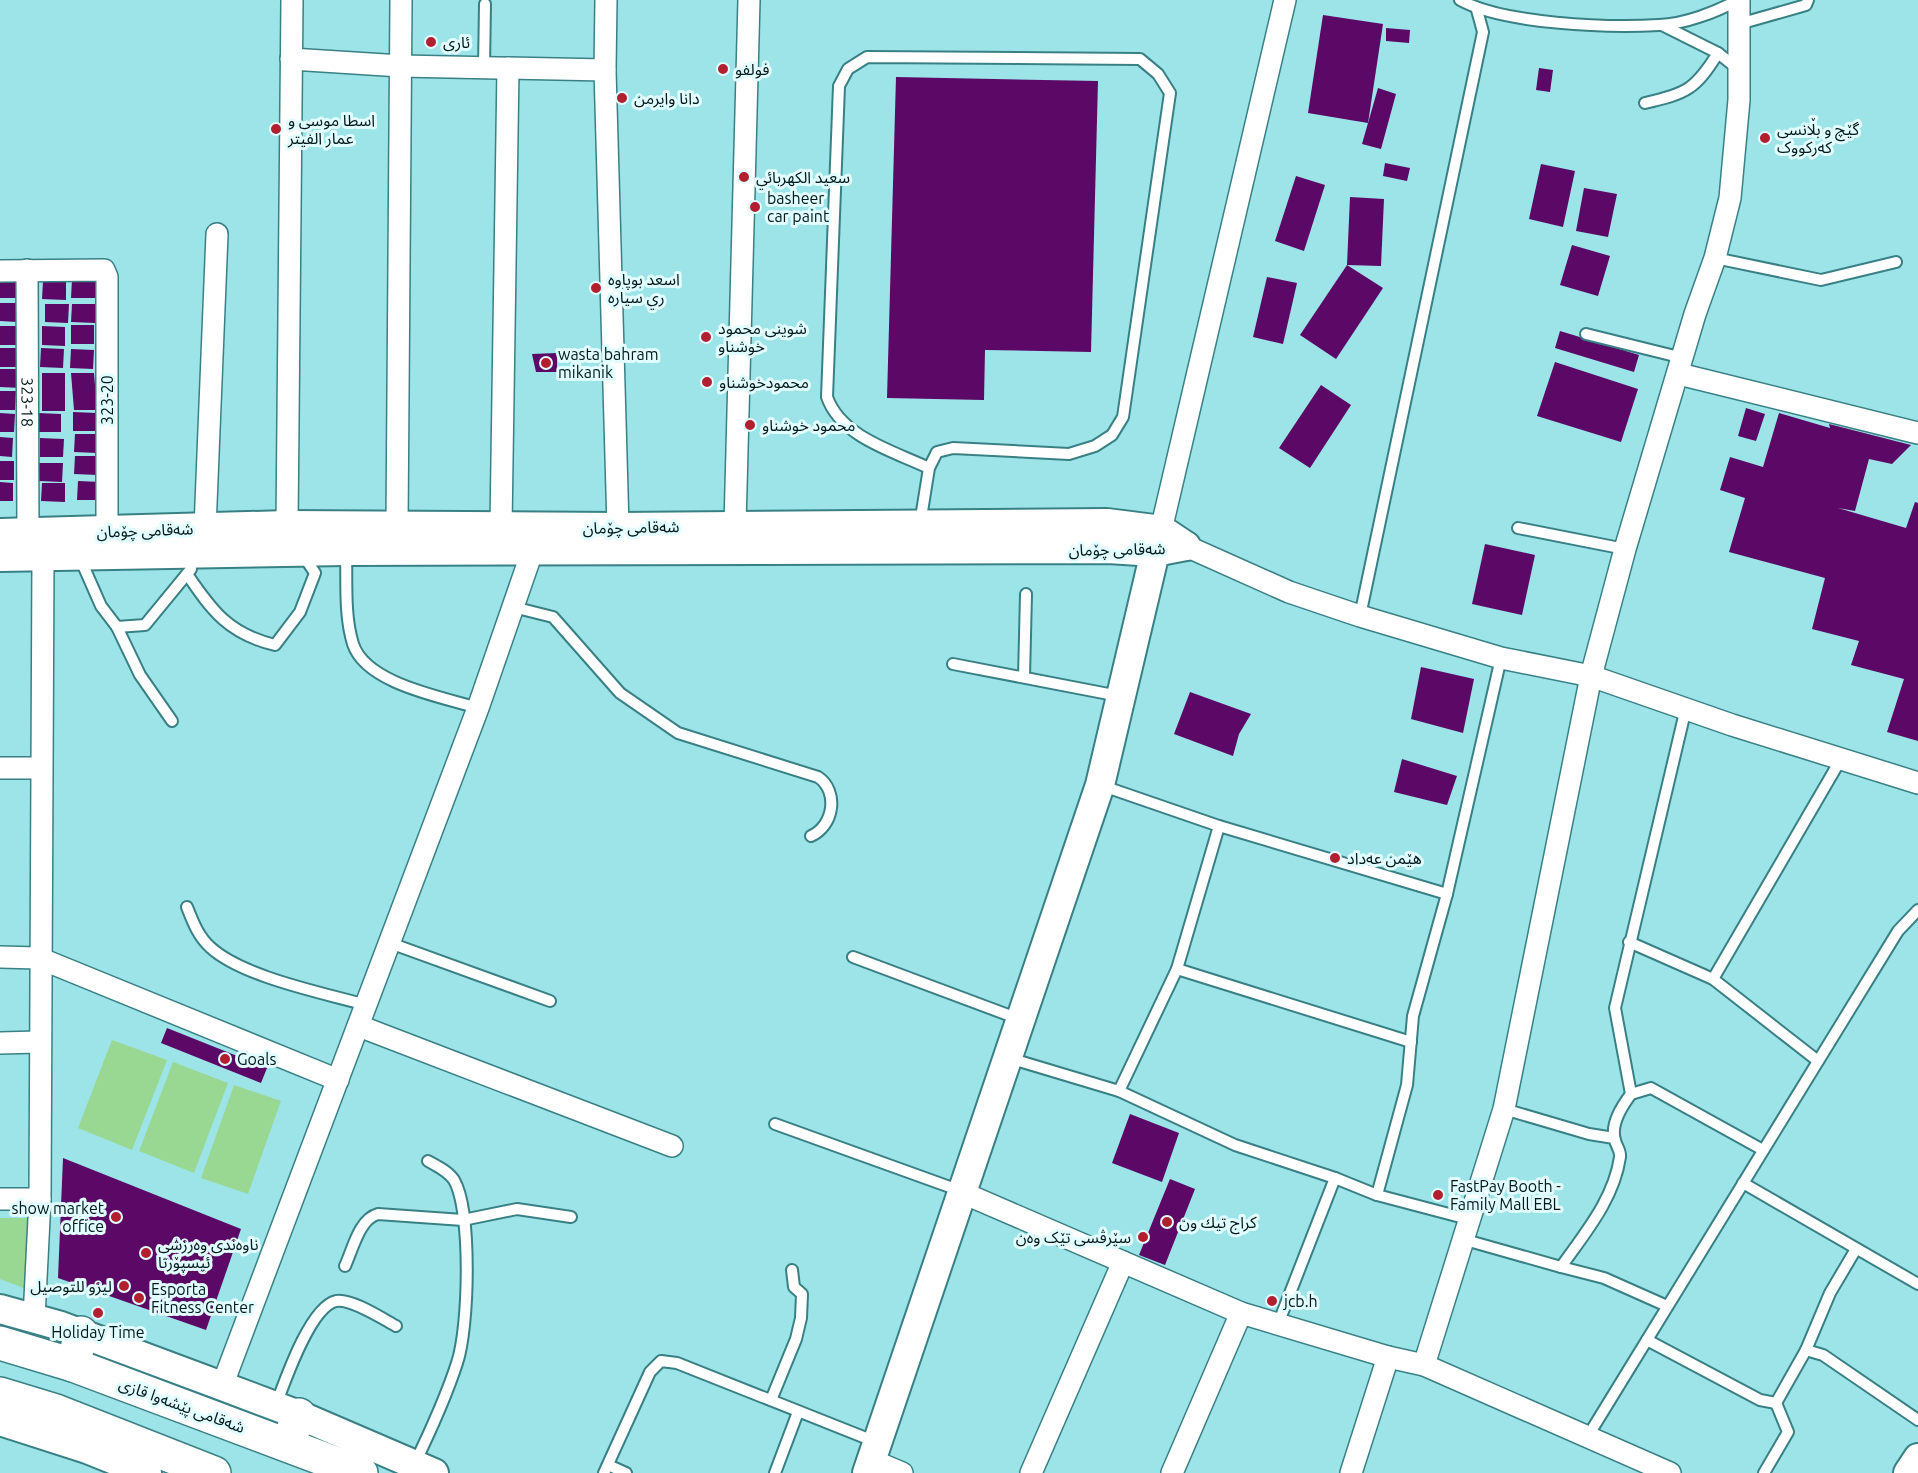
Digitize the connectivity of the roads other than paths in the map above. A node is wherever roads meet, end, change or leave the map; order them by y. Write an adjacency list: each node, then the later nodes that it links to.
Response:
1 (292, 0): 14 (street)
2 (401, 0): 15 (street)
3 (606, 0): 19 (street)
4 (748, 0): 33 (street)
5 (1285, 0): 42 (street)
6 (1460, 0): 10 (lane)
7 (1739, 0): 11 (street); 12 (lane)
8 (1808, 0): 11 (lane)
9 (485, 4): 16 (lane)
10 (1478, 10): 12 (lane); 54 (lane)
11 (1739, 24): 18 (street)
12 (1662, 25): 13 (lane)
13 (1718, 53): 18 (lane); 20 (lane)
14 (291, 59): 15 (street); 31 (street)
15 (401, 66): 16 (street); 32 (street)
16 (484, 68): 17 (street)
17 (508, 68): 19 (street); 34 (street)
18 (1738, 69): 22 (street)
19 (605, 70): 35 (street)
20 (1645, 103)
21 (217, 234): 46 (street)
22 (1715, 258): 23 (lane); 27 (street)
23 (1896, 262)
24 (27, 270): 25 (street); 37 (street, 323-20); 39 (street, 323-18)
25 (0, 271)
26 (1586, 334): 27 (lane)
27 (1681, 366): 28 (street); 44 (street)
28 (1918, 433)
29 (929, 468): 29 (lane); 30 (lane)
30 (920, 524): 33 (street, شەقامی چۆمان); 40 (street, شەقامی چۆمان)
31 (287, 525): 32 (street, شەقامی چۆمان); 41 (street, شەقامی چۆمان)
32 (398, 525): 34 (street, شەقامی چۆمان)
33 (735, 525): 35 (street, شەقامی چۆمان)
34 (501, 526): 35 (street, شەقامی چۆمان)
35 (618, 527)
36 (1518, 528): 44 (lane)
37 (107, 532): 39 (street, شەقامی چۆمان); 46 (street, شەقامی چۆمان)
38 (0, 533): 39 (street, شەقامی چۆمان)
39 (28, 533)
40 (1107, 536): 42 (street, شەقامی چۆمان); 47 (street, شەقامی چۆمان)
41 (242, 540): 46 (street, شەقامی چۆمان); 48 (street, شەقامی چۆمان)
42 (1159, 541): 43 (street, شەقامی چۆمان); 60 (street)
43 (1186, 546): 54 (street)
44 (1625, 549): 58 (street)
45 (346, 551): 47 (street, شەقامی چۆمان); 48 (street, شەقامی چۆمان); 61 (lane)
46 (199, 552): 48 (lane); 49 (street, شەقامی چۆمان); 55 (lane)
47 (532, 552): 53 (street)
48 (302, 554)
49 (79, 556): 51 (street, شەقامی چۆمان); 55 (lane)
50 (0, 557): 51 (street, شەقامی چۆمان)
51 (43, 557): 66 (street)
52 (1026, 594): 59 (lane)
53 (513, 607): 61 (street); 70 (lane)
54 (1360, 616): 56 (street)
55 (117, 627): 63 (lane)
56 (1500, 658): 58 (street); 71 (lane)
57 (953, 664): 59 (lane)
58 (1591, 676): 62 (street); 93 (street)
59 (1024, 677): 60 (lane)
60 (1123, 697): 68 (street)
61 (478, 708): 75 (street)
62 (1686, 708): 64 (street); 74 (lane)
63 (172, 721)
64 (1841, 759): 67 (street); 80 (lane)
65 (0, 768): 66 (street)
66 (41, 768): 78 (street)
67 (1918, 783)
68 (1100, 785): 69 (lane); 83 (street)
69 (1219, 826): 71 (lane); 79 (lane)
70 (811, 836)
71 (1447, 894): 86 (lane)
72 (188, 907): 82 (lane)
73 (1918, 910): 89 (lane)
74 (1629, 942): 80 (lane); 92 (lane)
75 (390, 943): 81 (lane); 82 (street)
76 (0, 957): 78 (street)
77 (853, 957): 83 (lane)
78 (39, 958): 85 (street); 90 (street)
79 (1177, 969): 86 (lane); 91 (lane)
80 (1713, 979): 89 (lane)
81 (550, 1001)
82 (366, 1005): 84 (street)
83 (1022, 1020): 88 (street)
84 (359, 1026): 90 (street); 96 (street)
85 (39, 1042): 87 (street); 104 (street)
86 (1411, 1042): 102 (lane)
87 (0, 1043)
88 (1008, 1057): 91 (lane); 101 (street)
89 (1818, 1061): 97 (lane)
90 (338, 1080): 127 (street)
91 (1119, 1091): 99 (lane)
92 (1631, 1094): 95 (lane); 97 (lane)
93 (1504, 1109): 95 (lane); 107 (street)
94 (775, 1124): 101 (lane)
95 (1614, 1138): 111 (lane)
96 (672, 1146)
97 (1764, 1150): 100 (lane)
98 (428, 1161): 106 (lane)
99 (1335, 1178): 102 (lane); 118 (lane)
100 (1743, 1183): 108 (lane); 114 (lane)
101 (961, 1192): 109 (street); 137 (street)
102 (1377, 1195): 107 (lane)
103 (0, 1199): 104 (street)
104 (40, 1199): 117 (street)
105 (572, 1217): 106 (lane)
106 (463, 1220): 110 (lane); 139 (lane)
107 (1465, 1229): 111 (lane); 126 (street)
108 (1856, 1249): 113 (lane); 123 (lane)
109 (1124, 1262): 116 (street); 148 (street)
110 (345, 1266)
111 (1561, 1267): 114 (lane)
112 (792, 1270): 129 (lane)
113 (1918, 1284)
114 (1667, 1306): 121 (lane)
115 (0, 1309): 117 (street)
116 (1241, 1313): 118 (street); 149 (street)
117 (34, 1318): 120 (street)
118 (1278, 1324): 124 (street)
119 (396, 1326): 134 (lane)
120 (81, 1333): 125 (highway); 127 (street)
121 (1647, 1340): 130 (lane); 135 (lane)
122 (0, 1343): 125 (highway, شەقامی پێشەوا قازی)
123 (1806, 1350): 130 (lane); 132 (lane)
124 (1388, 1358): 126 (street); 150 (street)
125 (73, 1365): 134 (highway, شەقامی پێشەوا قازی)
126 (1424, 1365): 135 (street)
127 (222, 1386): 134 (street)
128 (0, 1395): 142 (highway)
129 (771, 1401): 131 (lane); 140 (lane)
130 (1776, 1403): 152 (lane)
131 (798, 1412): 137 (lane); 146 (lane)
132 (1918, 1420)
133 (0, 1421): 138 (street)
134 (294, 1429): 139 (street); 143 (highway); 144 (highway, شەقامی پێشەوا قازی)
135 (1588, 1436): 151 (street)
136 (1918, 1458): 153 (street)
137 (872, 1459): 147 (street)
138 (95, 1463): 141 (street)
139 (424, 1469)
140 (606, 1469): 145 (lane)
141 (147, 1473)
142 (213, 1473)
143 (348, 1473)
144 (362, 1473)
145 (626, 1473)
146 (775, 1473)
147 (902, 1473)
148 (1031, 1473)
149 (1172, 1473)
150 (1352, 1473)
151 (1670, 1473)
152 (1764, 1473)
153 (1908, 1473)

